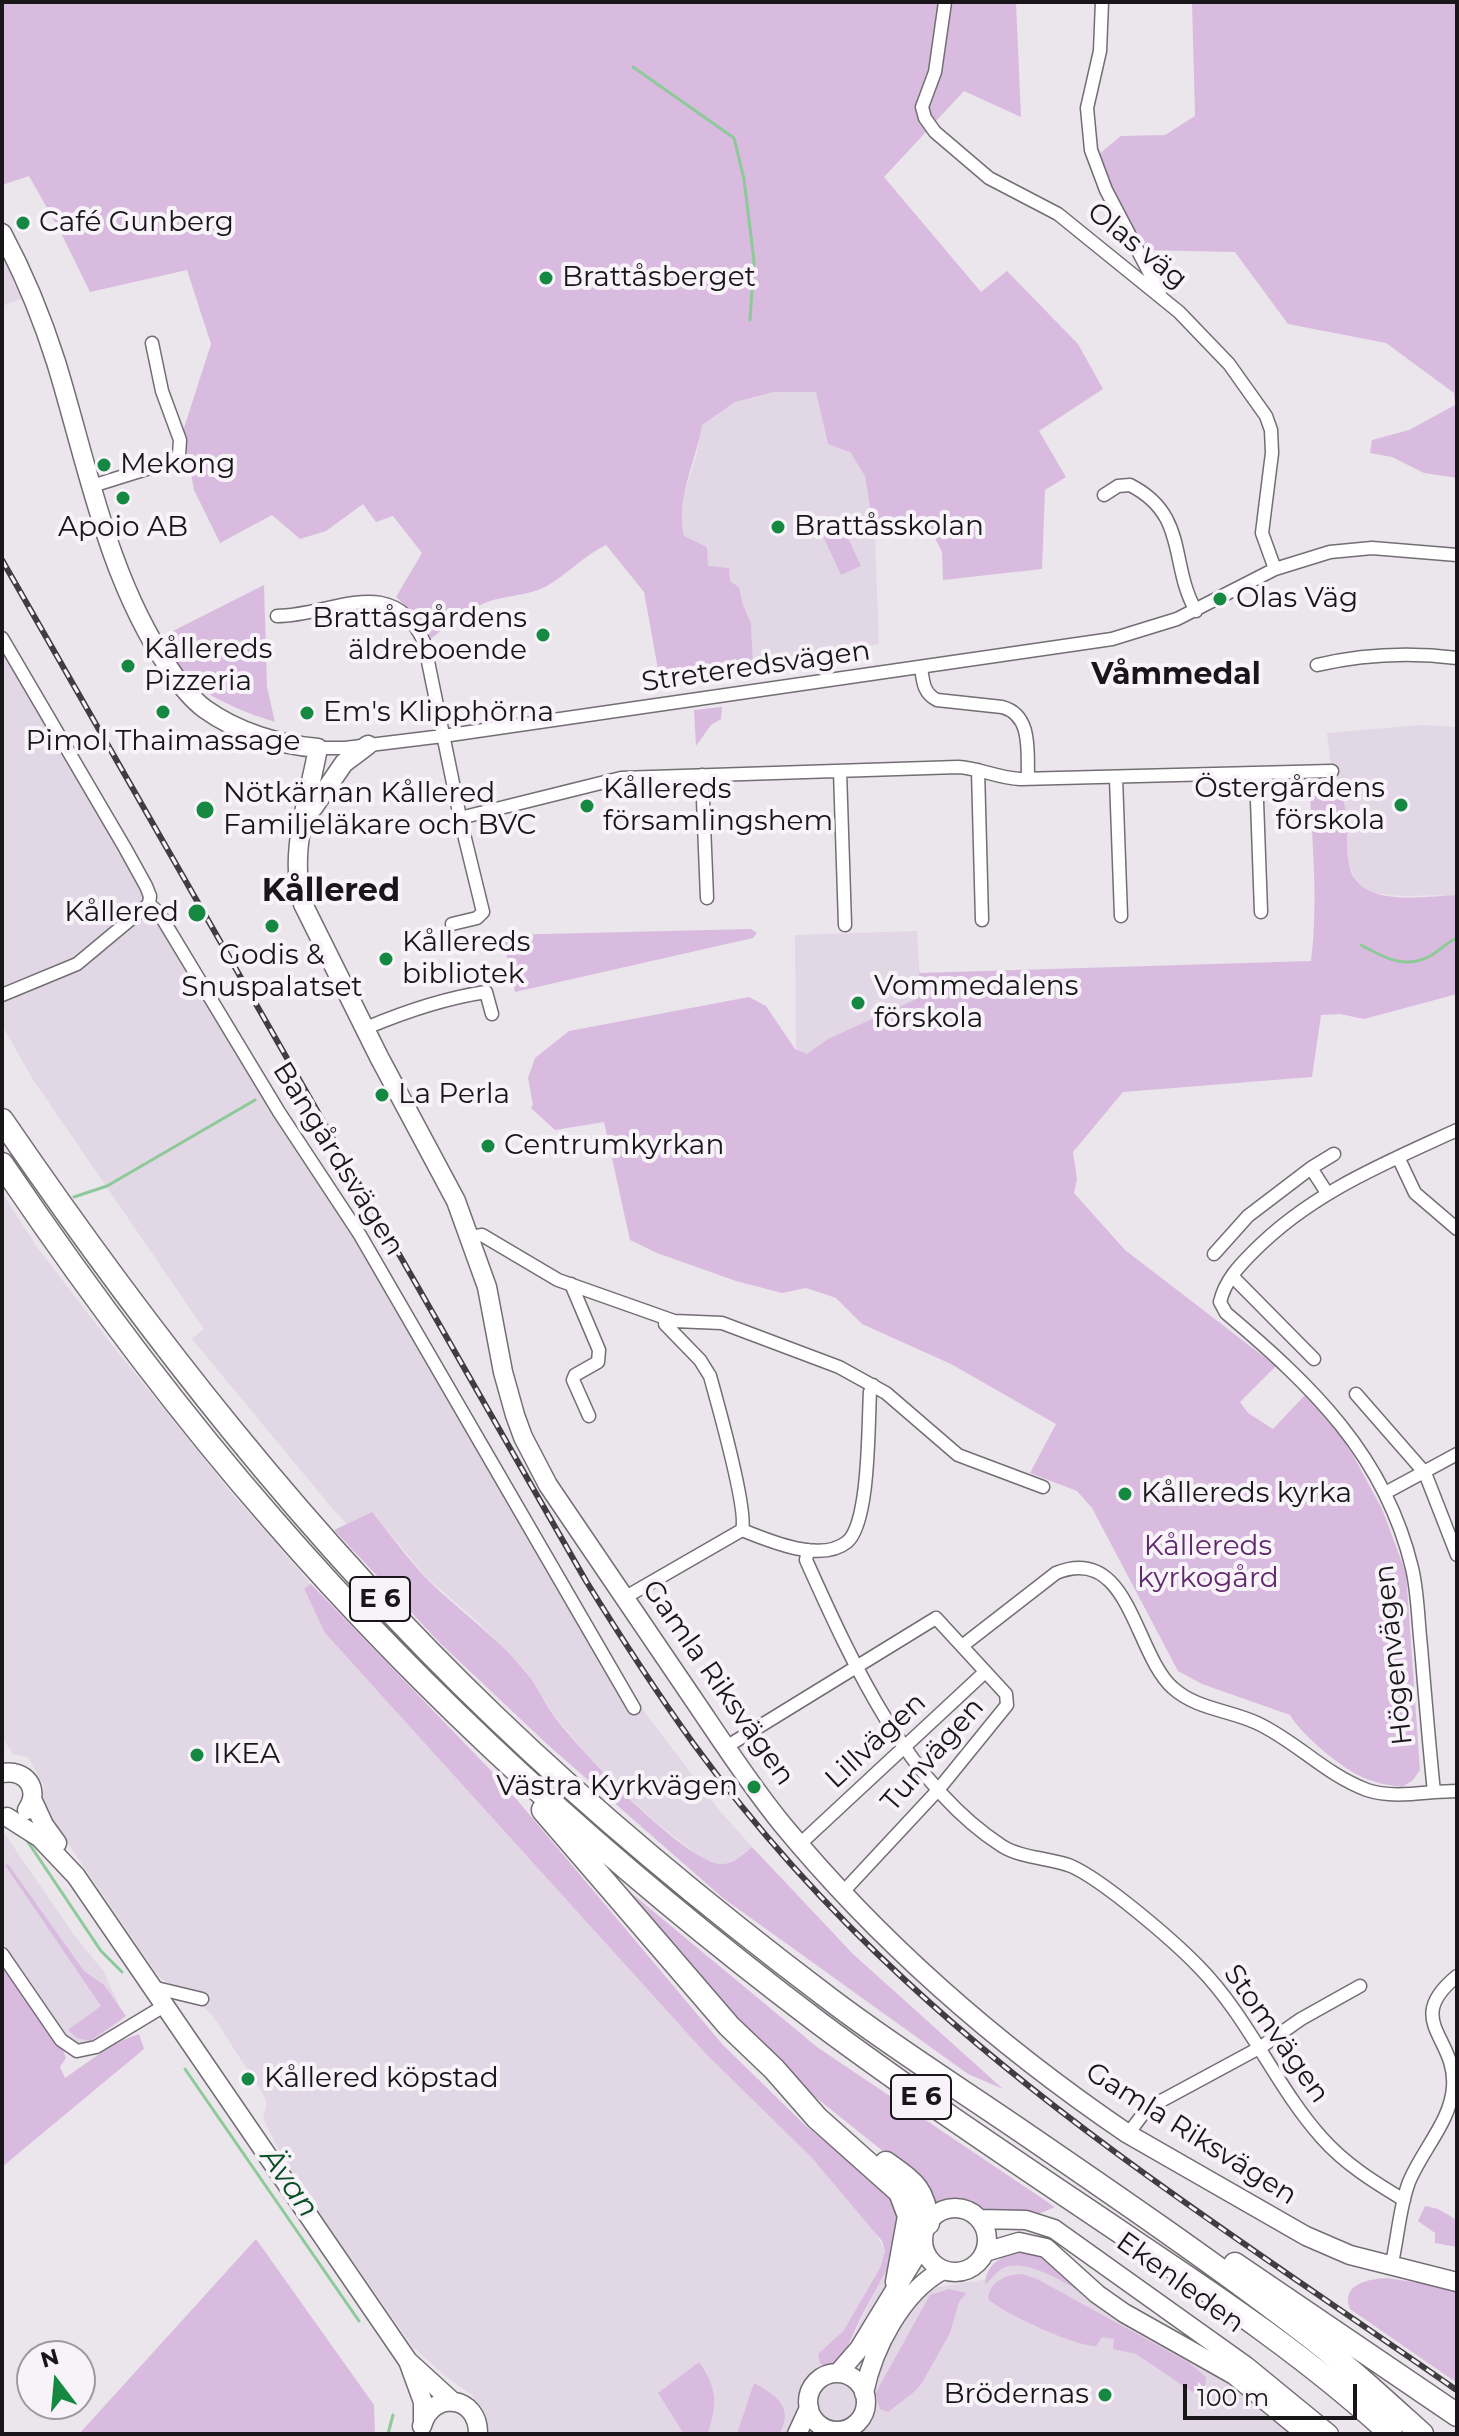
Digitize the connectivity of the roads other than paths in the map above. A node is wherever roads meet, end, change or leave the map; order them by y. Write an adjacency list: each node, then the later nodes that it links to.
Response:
1 (945, 2): 4 (street, Olas väg)
2 (1102, 2): 4 (street)
3 (2, 233): 6 (street)
4 (1162, 297): 9 (street, Olas väg)
5 (152, 343): 6 (street)
6 (92, 486): 18 (street)
7 (1104, 495): 10 (street)
8 (1457, 555): 9 (street, Streteredsvägen)
9 (1275, 569): 10 (street, Streteredsvägen)
10 (1196, 611): 15 (street, Streteredsvägen)
11 (277, 616): 16 (street)
12 (2, 638): 29 (street, Bangårdsvägen)
13 (1457, 658): 14 (street)
14 (1317, 665)
15 (921, 667): 16 (street, Streteredsvägen); 25 (street)
16 (443, 736): 17 (street, Streteredsvägen); 26 (street)
17 (368, 745): 18 (street, Streteredsvägen); 27 (street, Gamla Riksvägen)
18 (318, 748): 27 (street, Gamla Riksvägen)
19 (978, 770): 20 (street); 25 (street); 32 (street)
20 (840, 771): 23 (street); 34 (street)
21 (1332, 771): 22 (street)
22 (1256, 773): 24 (street); 30 (street)
23 (702, 775): 26 (street); 28 (street)
24 (1116, 778): 25 (street); 31 (street)
25 (1028, 779)
26 (460, 818): 33 (street)
27 (304, 820): 37 (street, Gamla Riksvägen)
28 (707, 898)
29 (149, 904): 35 (street); 66 (street, Bangårdsvägen)
30 (1261, 912)
31 (1121, 916)
32 (982, 920)
33 (452, 924)
34 (845, 925)
35 (2, 995)
36 (492, 1014): 37 (street)
37 (366, 1028): 46 (street, Gamla Riksvägen)
38 (2, 1120): 88 (highway, E 6)
39 (1457, 1130): 41 (street)
40 (1334, 1154): 43 (street)
41 (1398, 1157): 44 (street); 45 (street)
42 (2, 1164): 67 (highway, E 6)
43 (1311, 1168): 44 (street); 47 (street)
44 (1327, 1193): 48 (street)
45 (1457, 1229)
46 (471, 1237): 49 (street); 62 (street, Gamla Riksvägen)
47 (1214, 1254)
48 (1232, 1276): 51 (street); 58 (street, Högenvägen)
49 (571, 1284): 50 (street); 54 (street)
50 (665, 1318): 52 (street); 59 (street)
51 (1314, 1359)
52 (873, 1385): 57 (street); 60 (street)
53 (1356, 1394): 56 (street)
54 (589, 1416)
55 (1457, 1454): 56 (street)
56 (1425, 1473): 58 (street); 61 (street)
57 (1043, 1487)
58 (1385, 1493): 73 (street, Högenvägen)
59 (742, 1530): 60 (street); 62 (street)
60 (808, 1550): 64 (street, Stomvägen)
61 (1457, 1555)
62 (624, 1598): 68 (street, Gamla Riksvägen)
63 (962, 1646): 64 (street); 65 (street, Tunvägen); 73 (street)
64 (856, 1666): 68 (street); 69 (street, Stomvägen)
65 (985, 1672): 69 (street, Lillvägen); 71 (street, Tunvägen)
66 (634, 1708)
67 (475, 1730): 86 (highway); 109 (highway, E 6)
68 (726, 1747): 76 (street, Gamla Riksvägen)
69 (906, 1748): 71 (street, Stomvägen); 76 (street, Lillvägen)
70 (6, 1767): 74 (street)
71 (938, 1790): 78 (street, Tunvägen); 85 (street, Stomvägen)
72 (1457, 1791): 73 (street)
73 (1434, 1792)
74 (32, 1799): 75 (street); 77 (street)
75 (5, 1816): 77 (street)
76 (800, 1844): 78 (street, Gamla Riksvägen)
77 (76, 1876): 82 (street)
78 (843, 1892): 87 (street, Gamla Riksvägen)
79 (2, 1954): 84 (street)
80 (1457, 1976): 89 (street)
81 (1360, 1986): 85 (street)
82 (152, 1987): 83 (street); 84 (street)
83 (202, 1999)
84 (164, 2006): 97 (street)
85 (1261, 2047): 87 (street); 89 (street, Stomvägen)
86 (779, 2076): 91 (highway); 95 (highway)
87 (1128, 2134): 93 (street, Gamla Riksvägen)
88 (1106, 2189): 102 (highway); 110 (highway, E 6)
89 (1404, 2200): 93 (street)
90 (980, 2219): 91 (street, Ekenleden); 92 (street); 108 (street, Ekenleden)
91 (925, 2233): 94 (street); 95 (street)
92 (985, 2252): 94 (street, Ekenleden); 107 (street, Ekenleden)
93 (1391, 2267): 96 (street, Gamla Riksvägen)
94 (943, 2270): 99 (street, Ekenleden)
95 (897, 2282): 98 (street)
96 (1456, 2282)
97 (408, 2361): 100 (street); 103 (street)
98 (838, 2373): 99 (street); 101 (street)
99 (864, 2393): 104 (street)
100 (453, 2402): 103 (street); 105 (street)
101 (809, 2408): 104 (street); 106 (street)
102 (1457, 2415)
103 (423, 2429)
104 (836, 2432)
105 (479, 2433)
106 (797, 2434)
107 (1306, 2434)
108 (1329, 2434)
109 (1391, 2434)
110 (1422, 2434)

